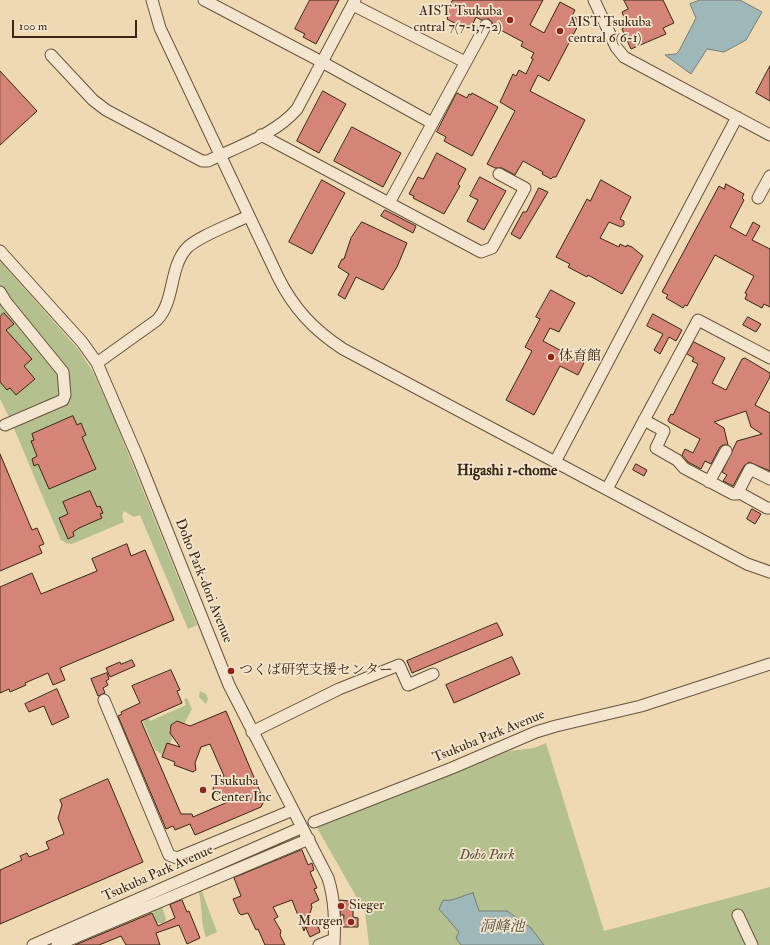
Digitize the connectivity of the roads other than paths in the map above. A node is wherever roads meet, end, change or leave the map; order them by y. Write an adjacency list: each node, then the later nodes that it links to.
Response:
1 (152, 0): 13 (street)
2 (204, 0): 7 (street)
3 (594, 0): 9 (street)
4 (354, 2): 7 (street); 8 (street)
5 (486, 25): 8 (street)
6 (51, 55): 13 (street)
7 (322, 62): 10 (street); 11 (street)
8 (466, 62): 10 (street)
9 (737, 117): 12 (street); 26 (street)
10 (432, 123): 17 (street)
11 (261, 135): 13 (street); 17 (street)
12 (770, 135)
13 (220, 155): 18 (street)
14 (499, 174): 17 (street)
15 (770, 176): 16 (street)
16 (758, 198)
17 (389, 204)
18 (248, 216): 22 (street); 26 (street)
19 (0, 251): 22 (street, Doho Park-dori Avenue)
20 (0, 292): 24 (street)
21 (770, 358): 23 (street)
22 (97, 363): 36 (street, Doho Park-dori Avenue)
23 (644, 420): 28 (street); 29 (street)
24 (5, 424)
25 (726, 451): 28 (street)
26 (554, 462): 29 (street)
27 (770, 479): 30 (street)
28 (709, 482): 30 (street)
29 (607, 489): 32 (street)
30 (738, 492): 31 (street)
31 (770, 508)
32 (770, 572)
33 (770, 664): 38 (street, Tsukuba Park Avenue)
34 (433, 674): 36 (street)
35 (104, 700): 37 (street)
36 (252, 732): 37 (street, Doho Park-dori Avenue)
37 (293, 810): 40 (street, Doho Park-dori Avenue)
38 (314, 822)
39 (296, 830): 44 (street, Tsukuba Park Avenue)
40 (308, 839): 42 (street, Doho Park-dori Avenue); 43 (street)
41 (738, 915): 46 (street)
42 (334, 942): 45 (street)
43 (62, 944)
44 (33, 945)
45 (319, 945)
46 (752, 945)

